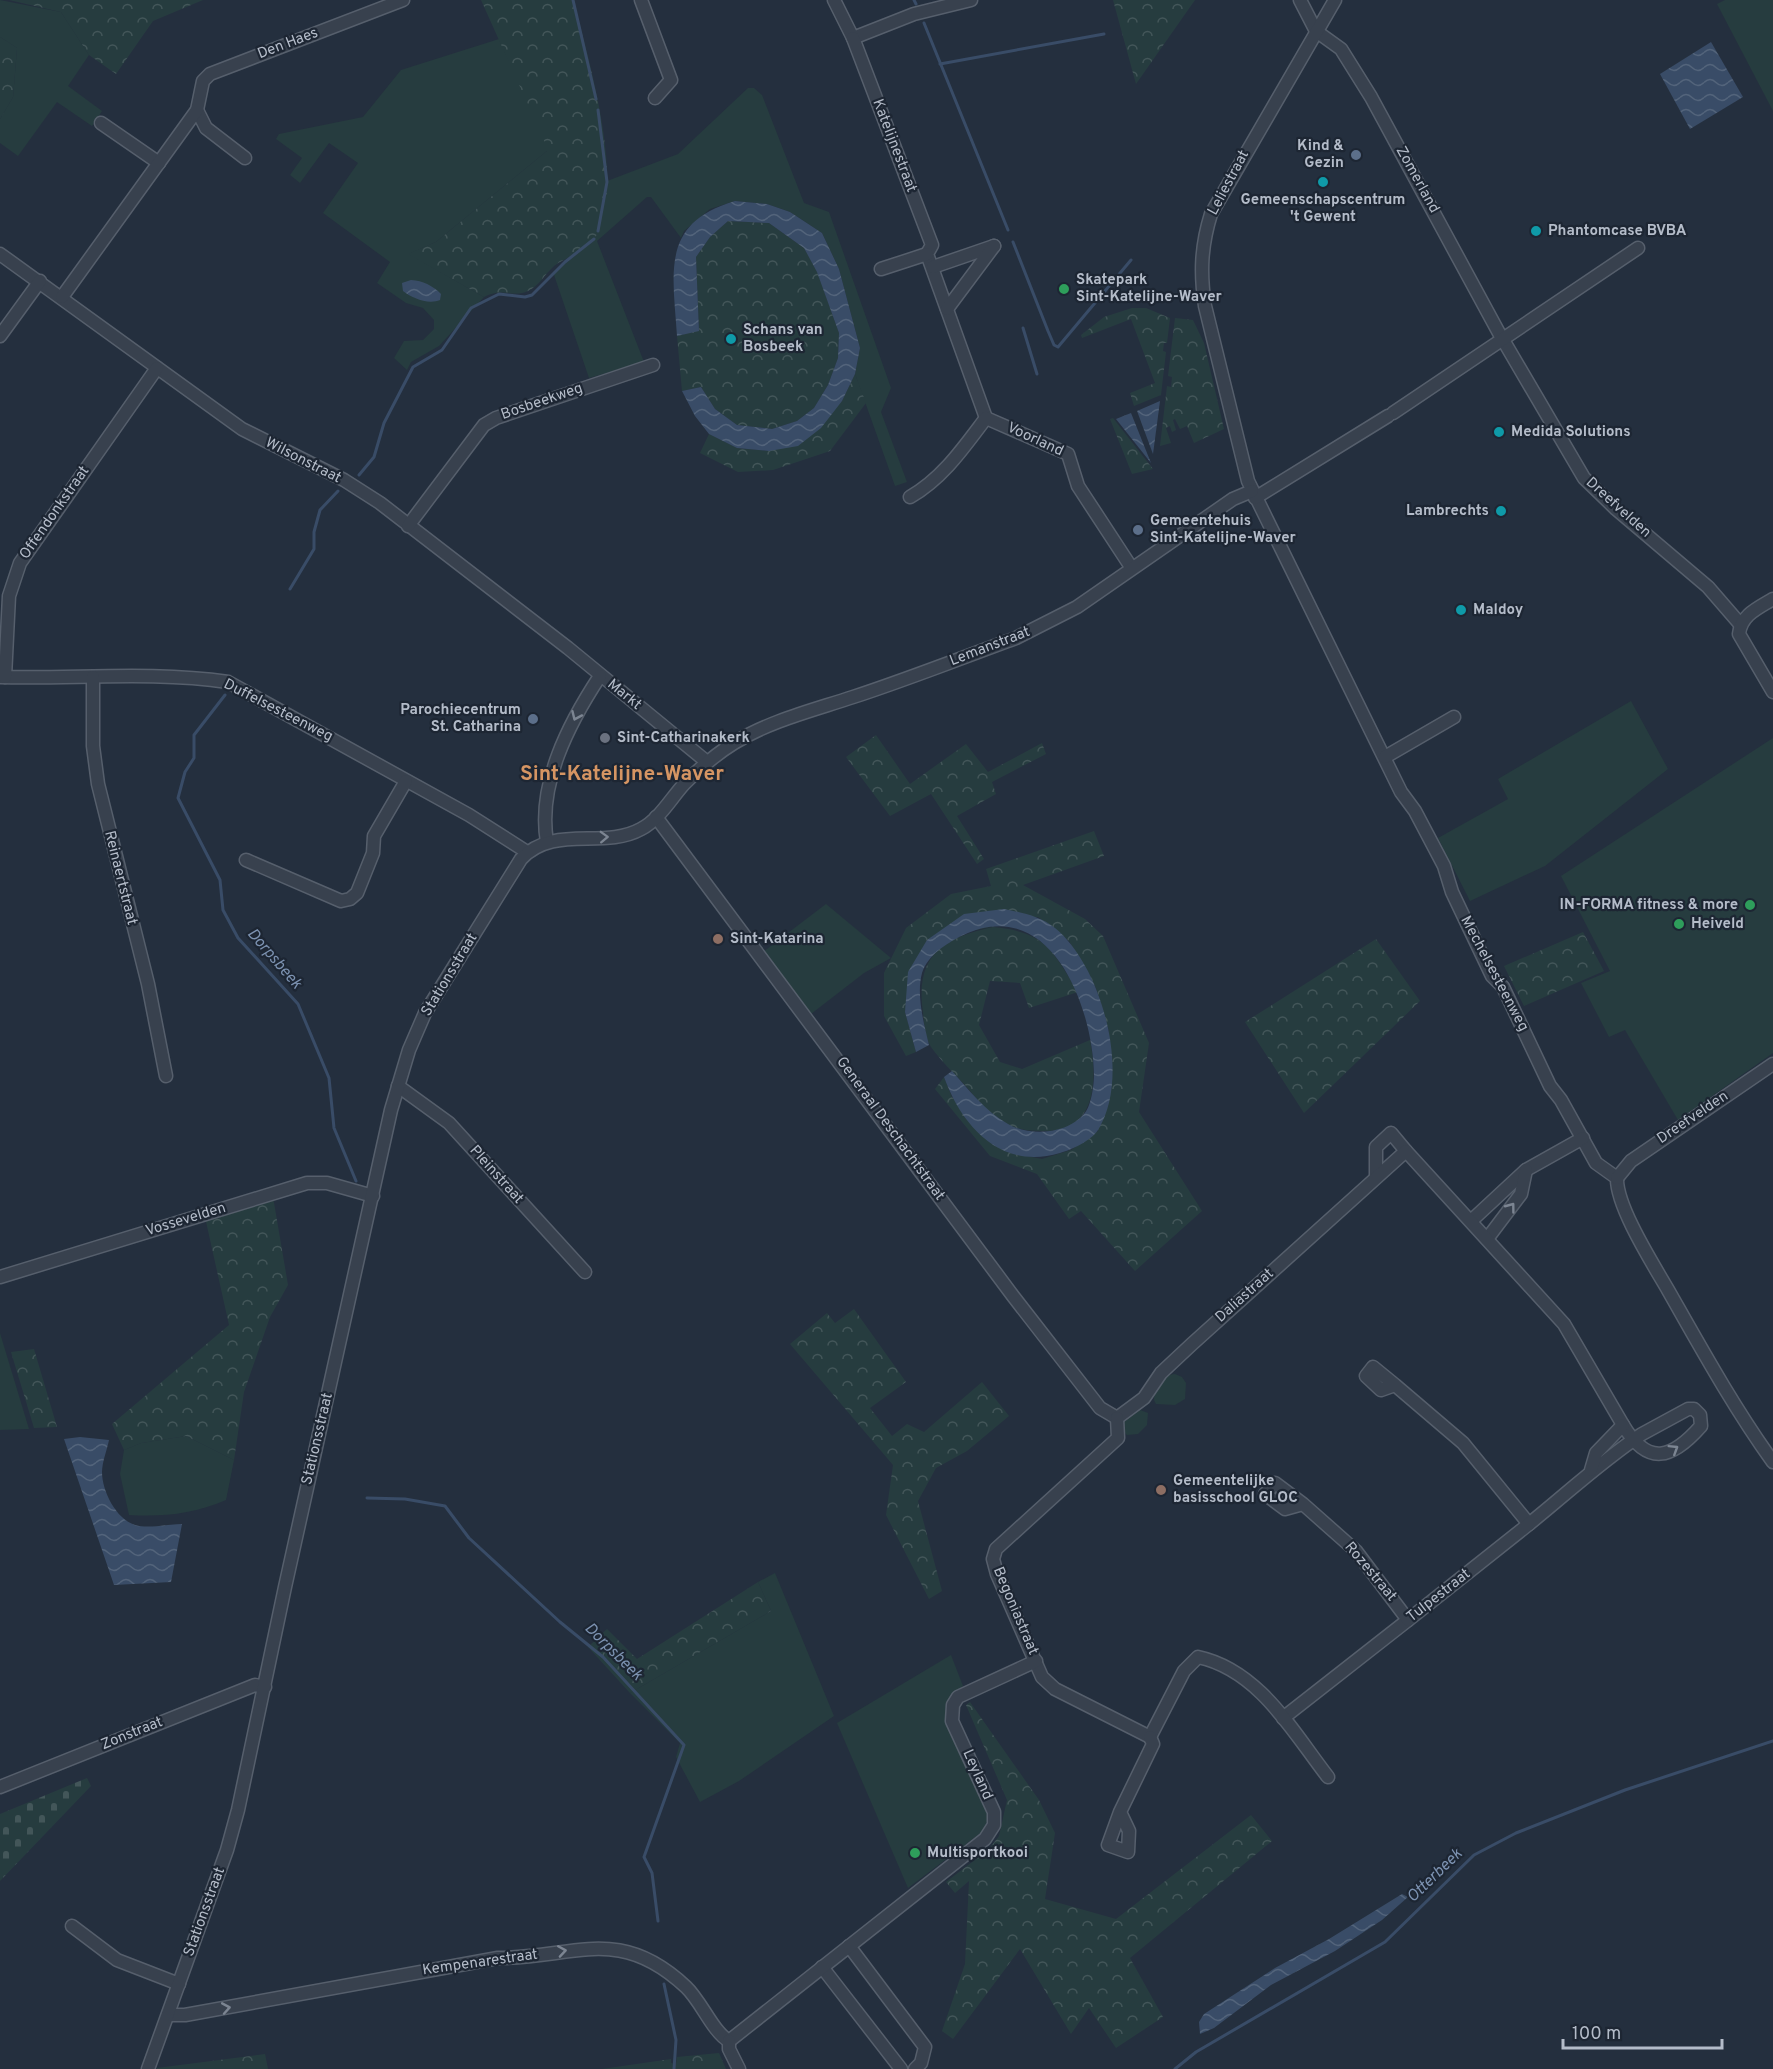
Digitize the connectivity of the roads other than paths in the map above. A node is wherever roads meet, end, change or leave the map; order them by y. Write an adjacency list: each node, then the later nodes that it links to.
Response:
1 (403, 0): 10 (street, Den Haes)
2 (641, 0): 9 (street)
3 (834, 0): 8 (street, Katelijnestraat)
4 (971, 0): 8 (street)
5 (1300, 0): 7 (street)
6 (1335, 0): 7 (street, Leliestraat)
7 (1316, 31): 23 (street, Zomerland); 27 (street, Leliestraat)
8 (853, 38): 16 (street, Katelijnestraat)
9 (655, 98)
10 (197, 110): 12 (street); 13 (street, Den Haes)
11 (101, 123): 13 (street)
12 (245, 158)
13 (159, 163): 20 (street, Den Haes)
14 (1638, 248): 23 (street)
15 (0, 254): 19 (street, Wilsonstraat)
16 (927, 254): 17 (street, Katelijnestraat); 18 (street)
17 (933, 267): 21 (street, Katelijnestraat); 21 (street)
18 (881, 269)
19 (40, 282): 20 (street, Wilsonstraat); 22 (street)
20 (62, 297): 25 (street, Wilsonstraat)
21 (947, 309): 26 (street, Katelijnestraat)
22 (0, 336)
23 (1504, 340): 27 (street); 32 (street, Dreefvelden)
24 (653, 365): 29 (street, Bosbeekweg)
25 (157, 368): 29 (street, Wilsonstraat); 34 (street, Offendonkstraat)
26 (986, 418): 28 (street); 30 (street, Voorland)
27 (1254, 495): 30 (street, Lemanstraat); 38 (street, Mechelsesteenweg)
28 (910, 496)
29 (408, 526): 33 (street, Wilsonstraat)
30 (1131, 567): 39 (street, Lemanstraat)
31 (1773, 599): 32 (street)
32 (1740, 624): 36 (street, Dreefvelden)
33 (600, 676): 39 (street, Markt); 42 (street, Markt, one-way to 42)
34 (2, 677): 35 (street, Duffelsesteenweg)
35 (93, 677): 40 (street, Duffelsesteenweg); 46 (street, Reinaertstraat)
36 (1773, 692)
37 (1454, 717): 38 (street)
38 (1385, 757): 48 (street, Mechelsesteenweg)
39 (707, 762): 41 (street)
40 (406, 780): 43 (street, Duffelsesteenweg); 44 (street)
41 (656, 818): 42 (street, one-way to 41); 59 (street, Generaal Deschachtstraat)
42 (547, 842): 43 (street, Stationsstraat)
43 (528, 852): 47 (street, Stationsstraat)
44 (246, 860)
45 (1773, 1064): 52 (street, Dreefvelden)
46 (166, 1076)
47 (398, 1086): 53 (street, Stationsstraat); 56 (street, Pleinstraat)
48 (1583, 1138): 50 (street); 52 (street, Mechelsesteenweg)
49 (1406, 1151): 51 (street, Daliastraat); 51 (street); 54 (street)
50 (1526, 1170): 54 (street); 55 (street, one-way to 50)
51 (1376, 1175): 59 (street, Daliastraat)
52 (1617, 1178): 62 (street)
53 (373, 1196): 57 (street, Vossevelden); 68 (street, Stationsstraat)
54 (1471, 1221): 55 (street)
55 (1487, 1239): 60 (street)
56 (585, 1272)
57 (0, 1277)
58 (1395, 1385): 65 (street)
59 (1117, 1418): 67 (street, Begoniastraat)
60 (1623, 1425): 61 (street); 63 (street, Tulpestraat)
61 (1633, 1441): 61 (street, Tulpestraat, one-way to 61); 63 (street, Tulpestraat)
62 (1773, 1462)
63 (1591, 1470): 65 (street, Tulpestraat)
64 (1302, 1503): 66 (street, Rozestraat)
65 (1529, 1524): 66 (street, Tulpestraat)
66 (1408, 1620): 69 (street, Tulpestraat)
67 (1036, 1661): 70 (street, Begoniastraat); 75 (street, Leyland)
68 (265, 1687): 72 (street, Zonstraat); 77 (street, Stationsstraat)
69 (1283, 1718): 70 (street); 71 (street)
70 (1150, 1737): 73 (street)
71 (1328, 1777)
72 (0, 1788)
73 (1120, 1812)
74 (72, 1926): 77 (street)
75 (849, 1946): 76 (street, Leyland); 83 (street)
76 (822, 1967): 79 (street, Leyland); 82 (street)
77 (179, 1984): 78 (street, Stationsstraat)
78 (168, 2015): 79 (street, Kempenarestraat, one-way to 79); 80 (street, Stationsstraat)
79 (729, 2041): 81 (street, Kempenarestraat)
80 (146, 2068)
81 (739, 2069)
82 (901, 2069)
83 (915, 2069)

